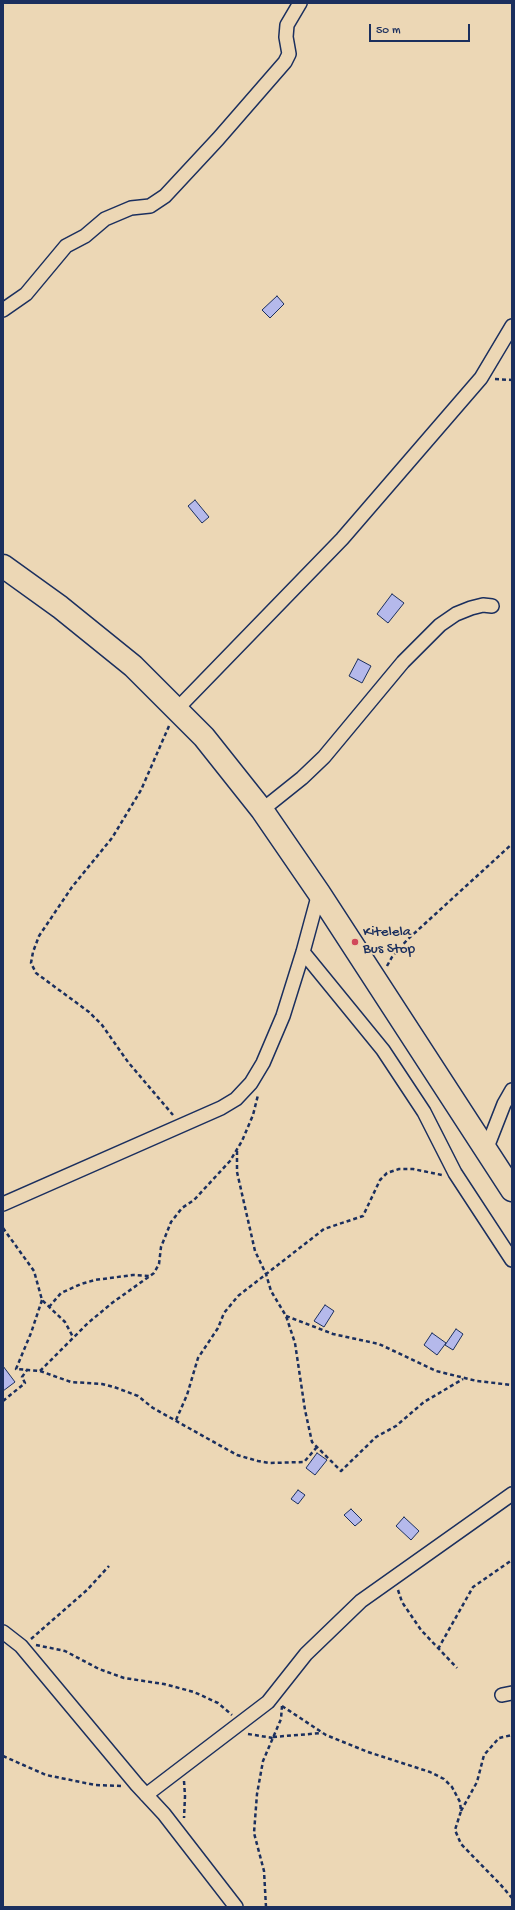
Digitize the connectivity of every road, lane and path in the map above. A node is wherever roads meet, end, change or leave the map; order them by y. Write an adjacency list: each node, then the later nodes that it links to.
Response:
1 (300, 3): 2 (street)
2 (3, 310)
3 (512, 326): 6 (street)
4 (3, 566): 6 (highway)
5 (492, 606): 7 (street)
6 (177, 709): 7 (highway); 14 (path)
7 (262, 810): 9 (highway)
8 (512, 844): 11 (path)
9 (319, 893): 10 (street); 11 (highway)
10 (303, 952): 14 (street); 17 (street)
11 (378, 984): 15 (highway)
12 (512, 1090): 15 (street)
13 (258, 1094): 16 (path)
14 (181, 1125): 19 (street)
15 (486, 1150): 18 (highway)
16 (237, 1151): 22 (path); 23 (path)
17 (458, 1178): 21 (street); 22 (path)
18 (512, 1190)
19 (3, 1204)
20 (3, 1228): 24 (path)
21 (512, 1260)
22 (266, 1274): 26 (path); 33 (path)
23 (151, 1276): 25 (path); 27 (path)
24 (42, 1300): 25 (path); 28 (path)
25 (49, 1307): 27 (path)
26 (286, 1316): 30 (path); 34 (path)
27 (73, 1338): 29 (path)
28 (27, 1370): 29 (path); 32 (path)
29 (40, 1371): 33 (path)
30 (463, 1378): 31 (path); 34 (path)
31 (512, 1385)
32 (3, 1401)
33 (176, 1420): 34 (path)
34 (317, 1447)
35 (512, 1494): 38 (street)
36 (512, 1560): 40 (path)
37 (109, 1566): 44 (path)
38 (395, 1576): 40 (path); 42 (street)
39 (3, 1632): 51 (street)
40 (438, 1649): 41 (path)
41 (457, 1668)
42 (281, 1685): 43 (path); 44 (street)
43 (282, 1706): 45 (path); 48 (path)
44 (242, 1722): 46 (street)
45 (322, 1732): 48 (path); 52 (path)
46 (227, 1734): 48 (path); 50 (street)
47 (512, 1735): 52 (path)
48 (273, 1737): 56 (path)
49 (3, 1756): 51 (path)
50 (180, 1770): 51 (street); 53 (path)
51 (141, 1790): 53 (street)
52 (461, 1811): 54 (path)
53 (182, 1836): 55 (street)
54 (512, 1898)
55 (236, 1907)
56 (266, 1907)

